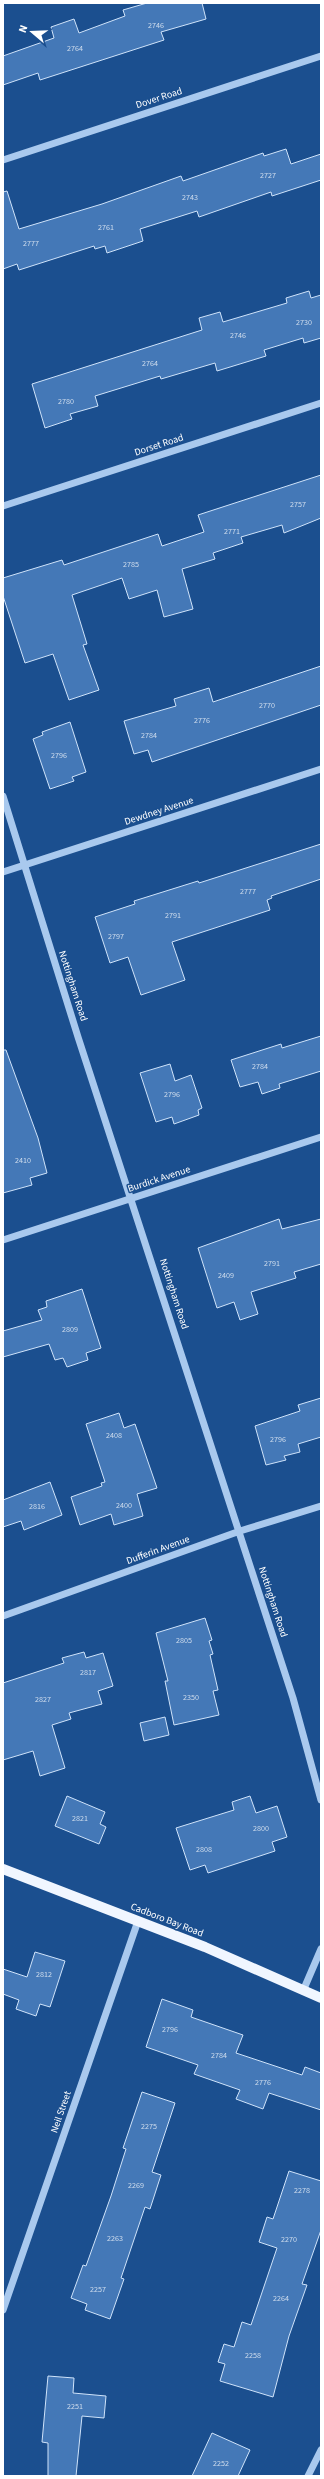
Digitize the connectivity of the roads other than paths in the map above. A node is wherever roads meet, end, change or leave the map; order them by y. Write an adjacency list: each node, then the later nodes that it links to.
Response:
1 (321, 56): 2 (street, Dover Road)
2 (3, 160)
3 (321, 403): 4 (street, Dorset Road)
4 (3, 506)
5 (321, 769): 7 (street, Dewdney Avenue)
6 (3, 796): 7 (street, Nottingham Road)
7 (24, 866): 8 (street, Dewdney Avenue); 10 (street, Nottingham Road)
8 (3, 872)
9 (321, 1137): 10 (street, Burdick Avenue)
10 (132, 1198): 11 (street, Burdick Avenue); 13 (street, Nottingham Road)
11 (3, 1240)
12 (321, 1506): 13 (street, Dufferin Avenue)
13 (240, 1531): 14 (street, Dufferin Avenue); 15 (street, Nottingham Road)
14 (3, 1616)
15 (321, 1800)
16 (3, 1869): 17 (main road, Cadboro Bay Road)
17 (138, 1921): 19 (main road, Cadboro Bay Road); 21 (street, Neil Street)
18 (321, 1949): 19 (street)
19 (303, 1991): 20 (main road, Cadboro Bay Road)
20 (321, 1998)
21 (3, 2310)
22 (321, 2450): 23 (street)
23 (308, 2476)

